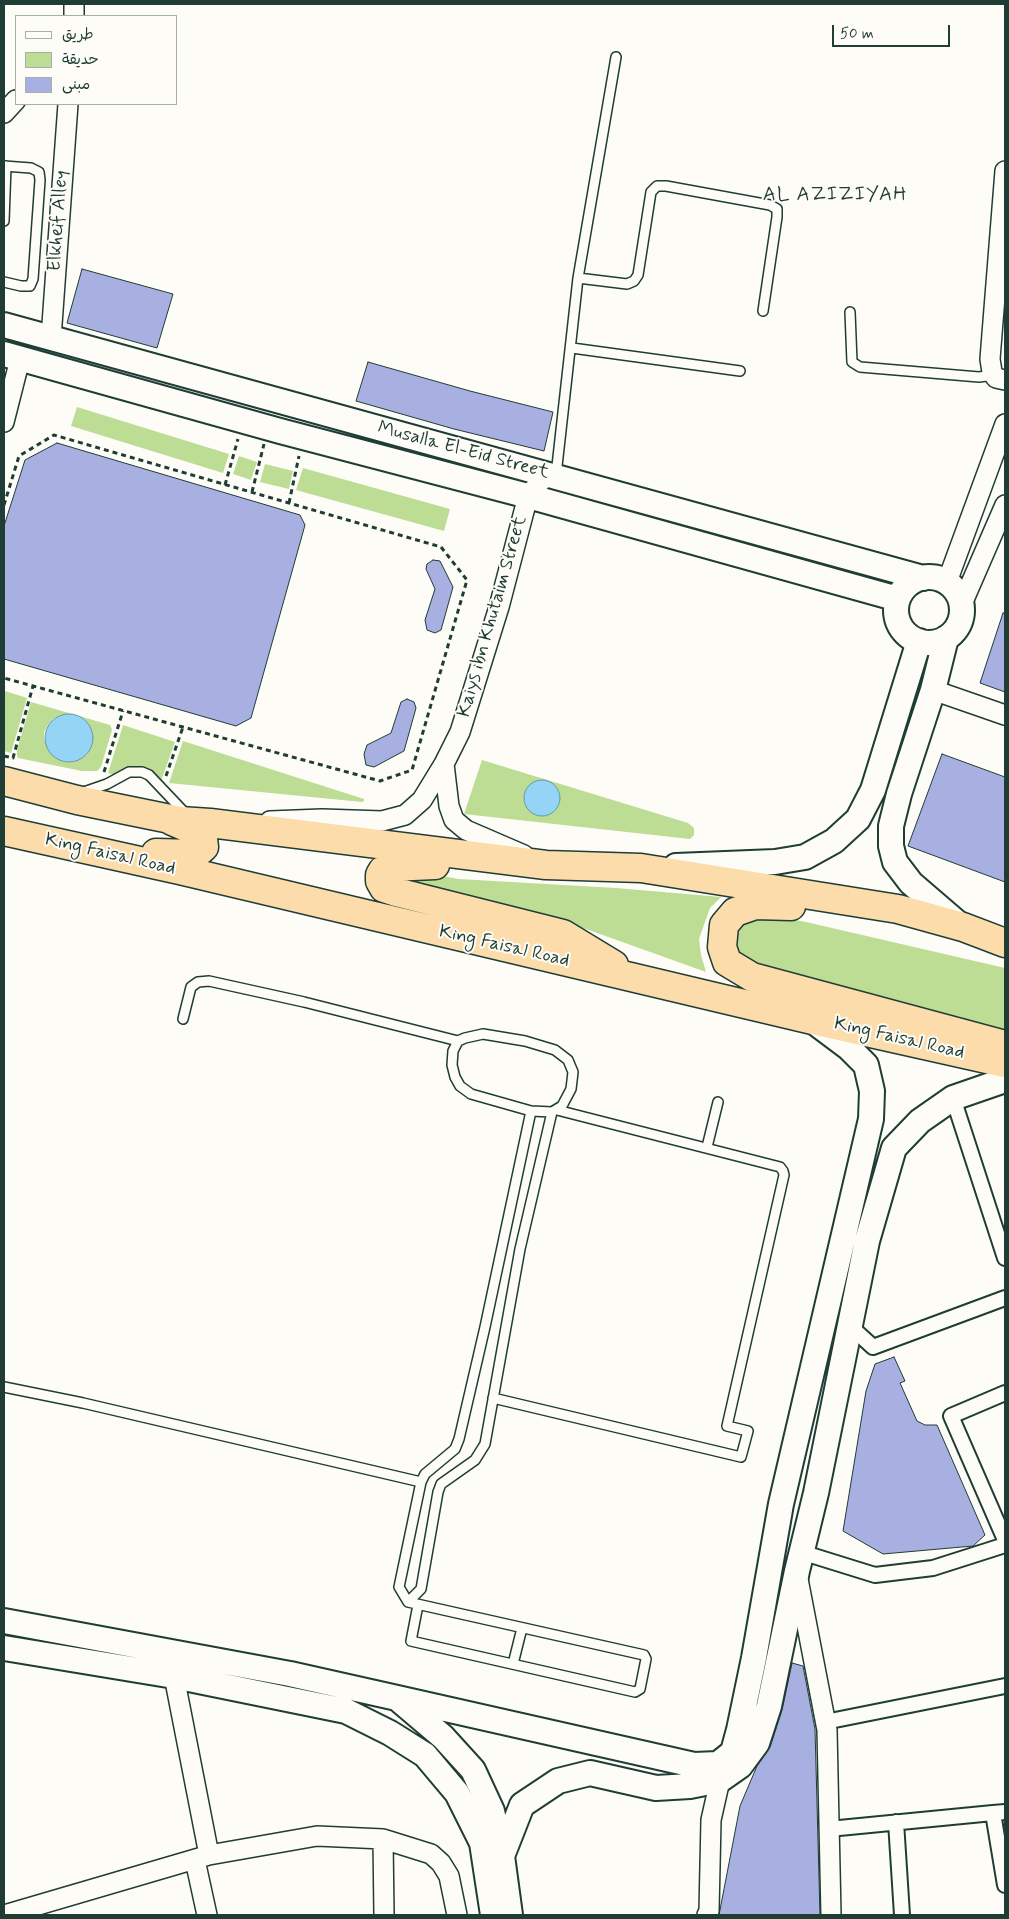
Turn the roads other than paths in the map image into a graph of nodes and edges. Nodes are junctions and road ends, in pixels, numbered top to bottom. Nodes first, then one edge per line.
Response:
1 (616, 57) dead end
2 (15, 101) edge
3 (68, 105) edge
4 (4, 113) edge
5 (5, 166) edge
6 (1005, 171) edge
7 (1004, 204) edge
8 (4, 221) edge
9 (1002, 266) edge
10 (578, 278) junction
11 (4, 282) edge
12 (763, 311) dead end
13 (850, 312) dead end
14 (4, 325) edge
15 (51, 338) junction
16 (572, 348) junction
17 (12, 356) edge
18 (740, 371) dead end
19 (1000, 378) edge
20 (4, 422) edge
21 (1005, 424) edge
22 (551, 475) junction
23 (528, 496) junction
24 (1004, 509) edge
25 (923, 578) junction
26 (947, 582) junction
27 (898, 599) junction
28 (962, 604) junction
29 (946, 638) junction
30 (919, 641) junction
31 (933, 690) junction
32 (1005, 715) edge
33 (444, 764) junction
34 (4, 781) edge
35 (63, 796) junction
36 (164, 818) junction
37 (202, 822) junction
38 (4, 831) edge
39 (72, 846) junction
40 (516, 861) junction
41 (546, 865) junction
42 (642, 868) junction
43 (898, 909) junction
44 (962, 928) junction
45 (1005, 943) edge
46 (637, 978) junction
47 (183, 1019) dead end
48 (812, 1020) junction
49 (458, 1041) junction
50 (1005, 1045) edge
51 (1005, 1063) edge
52 (1005, 1080) edge
53 (953, 1098) junction
54 (718, 1102) dead end
55 (531, 1111) junction
56 (554, 1111) junction
57 (707, 1147) junction
58 (1005, 1258) edge
59 (1005, 1298) edge
60 (850, 1326) junction
61 (4, 1387) edge
62 (1005, 1393) edge
63 (494, 1398) junction
64 (421, 1482) junction
65 (1005, 1540) edge
66 (1005, 1544) edge
67 (799, 1561) junction
68 (408, 1602) junction
69 (418, 1605) junction
70 (4, 1621) edge
71 (522, 1628) junction
72 (4, 1648) edge
73 (513, 1664) junction
74 (174, 1676) junction
75 (1005, 1686) edge
76 (397, 1698) junction
77 (825, 1722) junction
78 (720, 1780) junction
79 (999, 1812) edge
80 (896, 1822) junction
81 (829, 1829) junction
82 (383, 1840) junction
83 (502, 1856) junction
84 (202, 1858) junction
85 (1005, 1886) edge
86 (4, 1915) edge
87 (207, 1915) edge
88 (384, 1915) edge
89 (457, 1915) edge
90 (493, 1915) edge
91 (510, 1915) edge
92 (707, 1915) edge
93 (831, 1915) edge
94 (902, 1915) edge

1 - 10 lane
2 - 4 street
3 - 15 street, Elkheif Alley
5 - 8 lane
5 - 11 lane
6 - 7 street
7 - 9 street
9 - 19 street
10 - 12 lane
10 - 16 lane
13 - 19 lane
14 - 15 street, Musalla El-Eid Street
15 - 22 street, Musalla El-Eid Street
16 - 18 lane
16 - 22 lane
17 - 20 street
17 - 23 street, Musalla El-Eid Street
21 - 26 street
22 - 23 street, Kaiys ibn Khutaim Street
22 - 25 street, Musalla El-Eid Street
23 - 27 street, Musalla El-Eid Street
23 - 33 street, Kaiys ibn Khutaim Street
24 - 28 street
25 - 26 street
25 - 27 street
26 - 28 street
27 - 30 street
28 - 29 street
29 - 30 street
29 - 31 street
30 - 42 street
31 - 32 street
31 - 44 street
33 - 37 street, Kaiys ibn Khutaim Street
33 - 41 street
34 - 35 highway
35 - 36 highway
35 - 37 lane
36 - 37 highway
36 - 39 highway
37 - 40 highway
38 - 39 highway, King Faisal Road
39 - 46 highway, King Faisal Road
40 - 41 highway
40 - 46 highway
41 - 42 highway
42 - 43 highway
43 - 44 highway
43 - 50 highway
44 - 45 highway
46 - 48 highway, King Faisal Road
47 - 49 lane
48 - 51 highway, King Faisal Road
48 - 76 street
49 - 55 lane
49 - 56 lane
52 - 53 street
53 - 58 street
53 - 60 street
54 - 57 lane
55 - 56 lane
55 - 64 lane
56 - 57 lane
56 - 63 lane
57 - 63 lane
59 - 60 street
60 - 67 street
61 - 64 lane
62 - 65 street
63 - 68 lane
64 - 68 lane
66 - 67 street
67 - 77 street
67 - 78 street
68 - 69 lane
69 - 71 lane
69 - 73 lane
70 - 76 street
71 - 73 lane
71 - 73 lane
72 - 74 street
74 - 84 street
74 - 90 street
75 - 77 street
76 - 83 street
77 - 81 street
78 - 83 street
78 - 92 street
79 - 80 street
79 - 85 street
80 - 81 street
80 - 94 street
81 - 93 street
82 - 84 street
82 - 88 street
82 - 89 street
83 - 91 street
84 - 86 street
84 - 87 street

